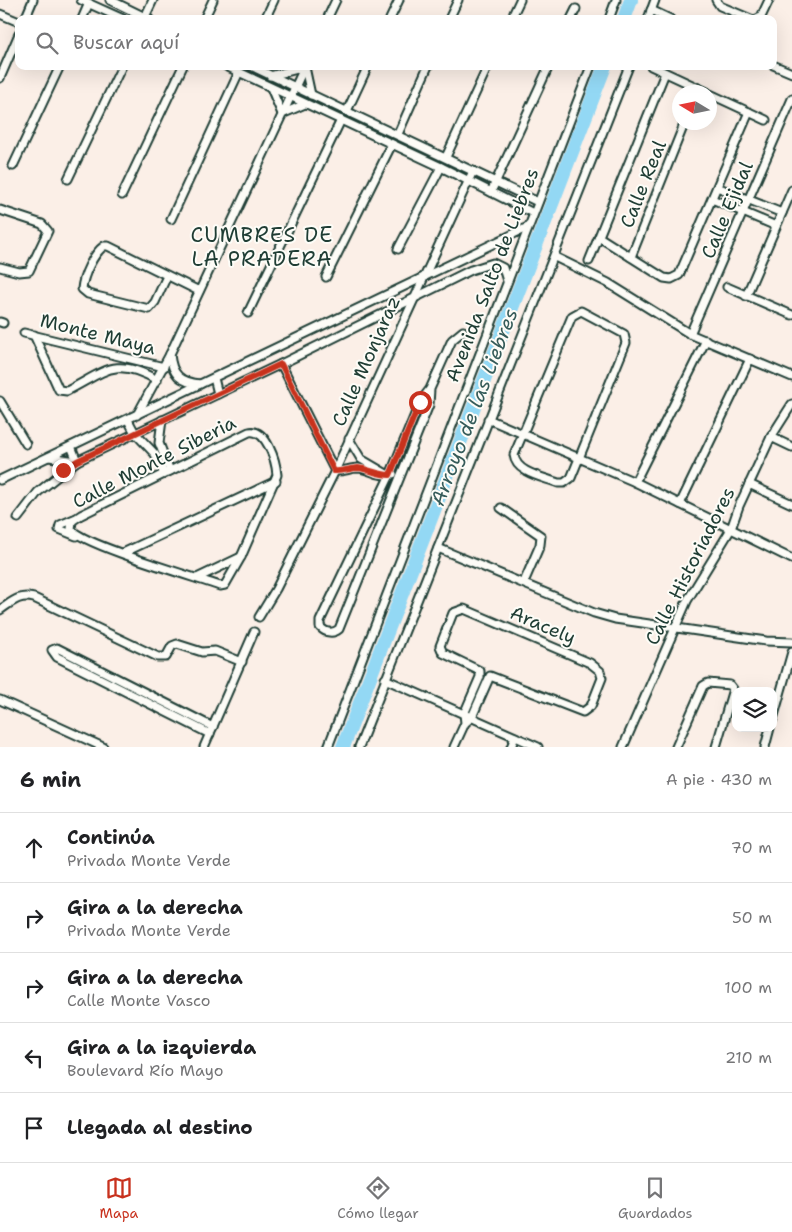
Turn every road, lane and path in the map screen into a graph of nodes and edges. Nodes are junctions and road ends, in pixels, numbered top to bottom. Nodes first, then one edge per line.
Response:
1 (33, 0) edge
2 (81, 0) edge
3 (110, 0) edge
4 (153, 0) edge
5 (213, 0) edge
6 (274, 0) edge
7 (336, 0) edge
8 (398, 0) edge
9 (458, 0) edge
10 (520, 0) edge
11 (616, 0) edge
12 (655, 0) edge
13 (716, 0) edge
14 (769, 0) edge
15 (89, 3) junction
16 (576, 9) dead end
17 (651, 10) junction
18 (0, 14) edge
19 (27, 15) edge
20 (84, 15) edge
21 (114, 15) edge
22 (141, 15) edge
23 (148, 15) edge
24 (206, 15) edge
25 (267, 15) edge
26 (329, 15) edge
27 (392, 15) edge
28 (451, 15) edge
29 (513, 15) edge
30 (573, 15) edge
31 (610, 15) edge
32 (649, 15) edge
33 (662, 15) edge
34 (742, 15) edge
35 (763, 15) edge
36 (15, 20) edge
37 (15, 42) edge
38 (777, 67) edge
39 (2, 69) edge
40 (58, 70) edge
41 (120, 70) edge
42 (180, 70) edge
43 (235, 70) edge
44 (259, 70) edge
45 (293, 70) edge
46 (303, 70) edge
47 (306, 70) edge
48 (366, 70) edge
49 (426, 70) edge
50 (486, 70) edge
51 (547, 70) edge
52 (589, 70) edge
53 (627, 70) edge
54 (659, 70) edge
55 (239, 72) junction
56 (665, 73) junction
57 (792, 73) edge
58 (270, 76) junction
59 (0, 78) edge
60 (687, 85) edge
61 (271, 88) junction
62 (294, 88) junction
63 (311, 95) junction
64 (290, 97) junction
65 (717, 97) edge
66 (792, 99) edge
67 (305, 104) junction
68 (347, 111) junction
69 (749, 112) junction
70 (282, 114) junction
71 (341, 120) junction
72 (766, 120) dead end
73 (682, 130) edge
74 (398, 134) junction
75 (392, 144) junction
76 (446, 157) junction
77 (13, 166) dead end
78 (441, 167) junction
79 (473, 171) junction
80 (68, 179) dead end
81 (468, 180) junction
82 (496, 182) junction
83 (717, 187) junction
84 (792, 190) edge
85 (491, 192) junction
86 (122, 195) dead end
87 (712, 199) junction
88 (749, 200) junction
89 (538, 202) junction
90 (0, 210) edge
91 (744, 212) junction
92 (533, 213) junction
93 (782, 213) junction
94 (171, 219) dead end
95 (776, 226) junction
96 (528, 227) junction
97 (599, 237) junction
98 (398, 249) dead end
99 (555, 257) junction
100 (630, 257) junction
101 (590, 261) dead end
102 (0, 267) edge
103 (167, 276) junction
104 (326, 277) dead end
105 (424, 277) junction
106 (507, 281) junction
107 (727, 287) dead end
108 (199, 291) junction
109 (746, 296) junction
110 (412, 299) junction
111 (248, 313) dead end
112 (792, 316) edge
113 (463, 331) dead end
114 (24, 333) dead end
115 (690, 334) junction
116 (34, 336) junction
117 (706, 340) junction
118 (170, 354) junction
119 (128, 358) junction
120 (750, 359) junction
121 (281, 364) junction
122 (164, 366) junction
123 (127, 367) junction
124 (792, 377) edge
125 (214, 378) junction
126 (157, 380) junction
127 (201, 384) junction
128 (430, 389) junction
129 (218, 394) junction
130 (0, 401) edge
131 (792, 404) edge
132 (137, 415) junction
133 (488, 419) junction
134 (128, 420) junction
135 (162, 420) junction
136 (135, 433) junction
137 (522, 434) junction
138 (771, 437) junction
139 (349, 439) junction
140 (26, 444) dead end
141 (71, 446) junction
142 (792, 447) edge
143 (48, 456) junction
144 (578, 458) junction
145 (362, 459) junction
146 (77, 461) junction
147 (357, 468) junction
148 (402, 470) junction
149 (334, 471) junction
150 (167, 473) junction
151 (390, 475) junction
152 (0, 480) edge
153 (276, 481) junction
154 (635, 482) junction
155 (749, 484) junction
156 (394, 488) junction
157 (680, 504) junction
158 (792, 504) edge
159 (501, 508) dead end
160 (18, 518) dead end
161 (74, 519) junction
162 (731, 529) junction
163 (79, 537) junction
164 (438, 548) junction
165 (123, 554) junction
166 (241, 557) junction
167 (792, 559) edge
168 (197, 578) junction
169 (524, 582) junction
170 (0, 610) edge
171 (259, 616) dead end
172 (675, 627) junction
173 (254, 632) dead end
174 (792, 642) edge
175 (792, 652) edge
176 (85, 662) junction
177 (242, 662) junction
178 (81, 669) junction
179 (385, 678) junction
180 (0, 700) edge
181 (777, 705) edge
182 (464, 714) junction
183 (472, 717) junction
184 (465, 723) junction
185 (213, 727) junction
186 (769, 732) edge
187 (210, 734) junction
188 (515, 737) junction
189 (526, 745) edge
190 (103, 747) edge
191 (204, 747) edge
192 (328, 747) edge
193 (358, 747) edge
194 (454, 747) edge
195 (511, 747) edge
196 (538, 747) edge
197 (623, 747) edge
198 (676, 747) edge
199 (716, 747) edge
200 (764, 747) edge

1 - 19 street
2 - 15 street
3 - 22 street
4 - 23 street
5 - 24 street
6 - 25 street
7 - 26 street
8 - 27 street
9 - 28 street
10 - 29 street
11 - 31 street
12 - 17 street
13 - 34 street
14 - 35 street
15 - 20 street
15 - 21 street
16 - 30 street
17 - 32 street
17 - 33 street
18 - 36 street
37 - 39 street
38 - 57 street
39 - 59 street
40 - 77 street
41 - 80 street
42 - 86 street
43 - 55 street
44 - 58 street
45 - 58 street
46 - 62 street
47 - 63 street
48 - 68 street
49 - 74 street
50 - 76 street
51 - 82 street
52 - 89 street, Avenida Salto de Liebres
53 - 99 street
54 - 56 street
55 - 61 street
55 - 94 street
56 - 60 street
56 - 97 street
58 - 62 street
61 - 64 street
61 - 70 street
62 - 63 street
62 - 64 street
63 - 68 street
64 - 67 street
64 - 70 street
65 - 69 street
66 - 88 street, Calle Ejidal
67 - 70 street
67 - 71 street
68 - 74 street
69 - 72 street
69 - 83 street
70 - 108 street
71 - 75 street
71 - 111 street
73 - 100 street, Calle Real
74 - 76 street
75 - 78 street
75 - 104 street
76 - 79 street
78 - 81 street
78 - 98 street
79 - 81 street, Calle Monjaraz
79 - 82 street
81 - 85 street
81 - 105 street, Calle Monjaraz
82 - 85 street
82 - 89 street
83 - 87 street
83 - 88 street
84 - 93 street
85 - 92 street
87 - 91 street
87 - 100 street
88 - 91 street, Calle Ejidal
88 - 93 street
89 - 92 street, Avenida Salto de Liebres
90 - 102 street
91 - 95 street
91 - 115 street, Calle Ejidal
92 - 96 street, Avenida Salto de Liebres
93 - 95 street
95 - 109 street
96 - 105 street
96 - 106 street, Avenida Salto de Liebres
97 - 100 street
97 - 101 street
99 - 115 street
99 - 133 street
103 - 103 street
103 - 108 street
105 - 110 street, Calle Monjaraz
105 - 125 street
106 - 110 street
106 - 192 street, Avenida Salto de Liebres
107 - 109 street
108 - 118 street
109 - 112 street
110 - 121 street
110 - 139 street, Calle Monjaraz
113 - 128 street
114 - 116 street, Monte Maya
115 - 117 street
116 - 119 street, Monte Maya
116 - 123 street
117 - 120 street
117 - 154 street
118 - 122 street
118 - 127 street
119 - 122 street, Monte Maya
119 - 123 street
120 - 124 street
120 - 157 street
121 - 129 street
121 - 149 street
122 - 126 street
123 - 126 street, Monte Maya
125 - 127 street
125 - 129 street
126 - 132 street
127 - 132 street
128 - 148 street
128 - 151 street
129 - 135 street
130 - 140 street
131 - 138 street, Calle Historiadores
132 - 134 street
133 - 137 street
133 - 164 street
134 - 136 street
134 - 141 street
135 - 136 street
135 - 150 street
136 - 146 street
136 - 150 street
137 - 144 street
137 - 144 street
137 - 144 street
138 - 142 street
138 - 155 street, Calle Historiadores
139 - 145 street
139 - 149 street, Calle Monjaraz
141 - 143 street
141 - 146 street
143 - 146 street
143 - 152 street
144 - 154 street
145 - 147 street
145 - 151 street
146 - 160 street
147 - 149 street
147 - 151 street
148 - 151 street
148 - 156 street
149 - 171 street, Calle Monjaraz
150 - 153 street, Calle Monte Siberia
150 - 161 street, Calle Monte Siberia
151 - 156 street
151 - 156 street
153 - 165 street
153 - 166 street, Calle Monte Siberia
154 - 157 street
155 - 158 street
155 - 162 street, Calle Historiadores
157 - 162 street
159 - 169 street
161 - 163 street, Calle Monte Siberia
161 - 163 street
162 - 167 street
162 - 172 street, Calle Historiadores
163 - 165 street, Calle Monte Siberia
164 - 169 street
164 - 179 street
165 - 168 street, Calle Monte Siberia
166 - 168 street
166 - 168 street, Calle Monte Siberia
169 - 172 street
170 - 177 street
172 - 174 street
172 - 197 street, Calle Historiadores
173 - 177 street
175 - 181 street
176 - 178 street
176 - 178 street
176 - 185 street
177 - 185 street
178 - 187 street
179 - 182 street
179 - 193 street
180 - 190 street
182 - 183 street
182 - 183 street, Aracely
182 - 184 street
183 - 184 street
183 - 188 street
184 - 194 street
185 - 187 street
186 - 200 street
187 - 191 street
188 - 189 street
188 - 195 street
189 - 196 street
198 - 199 street

